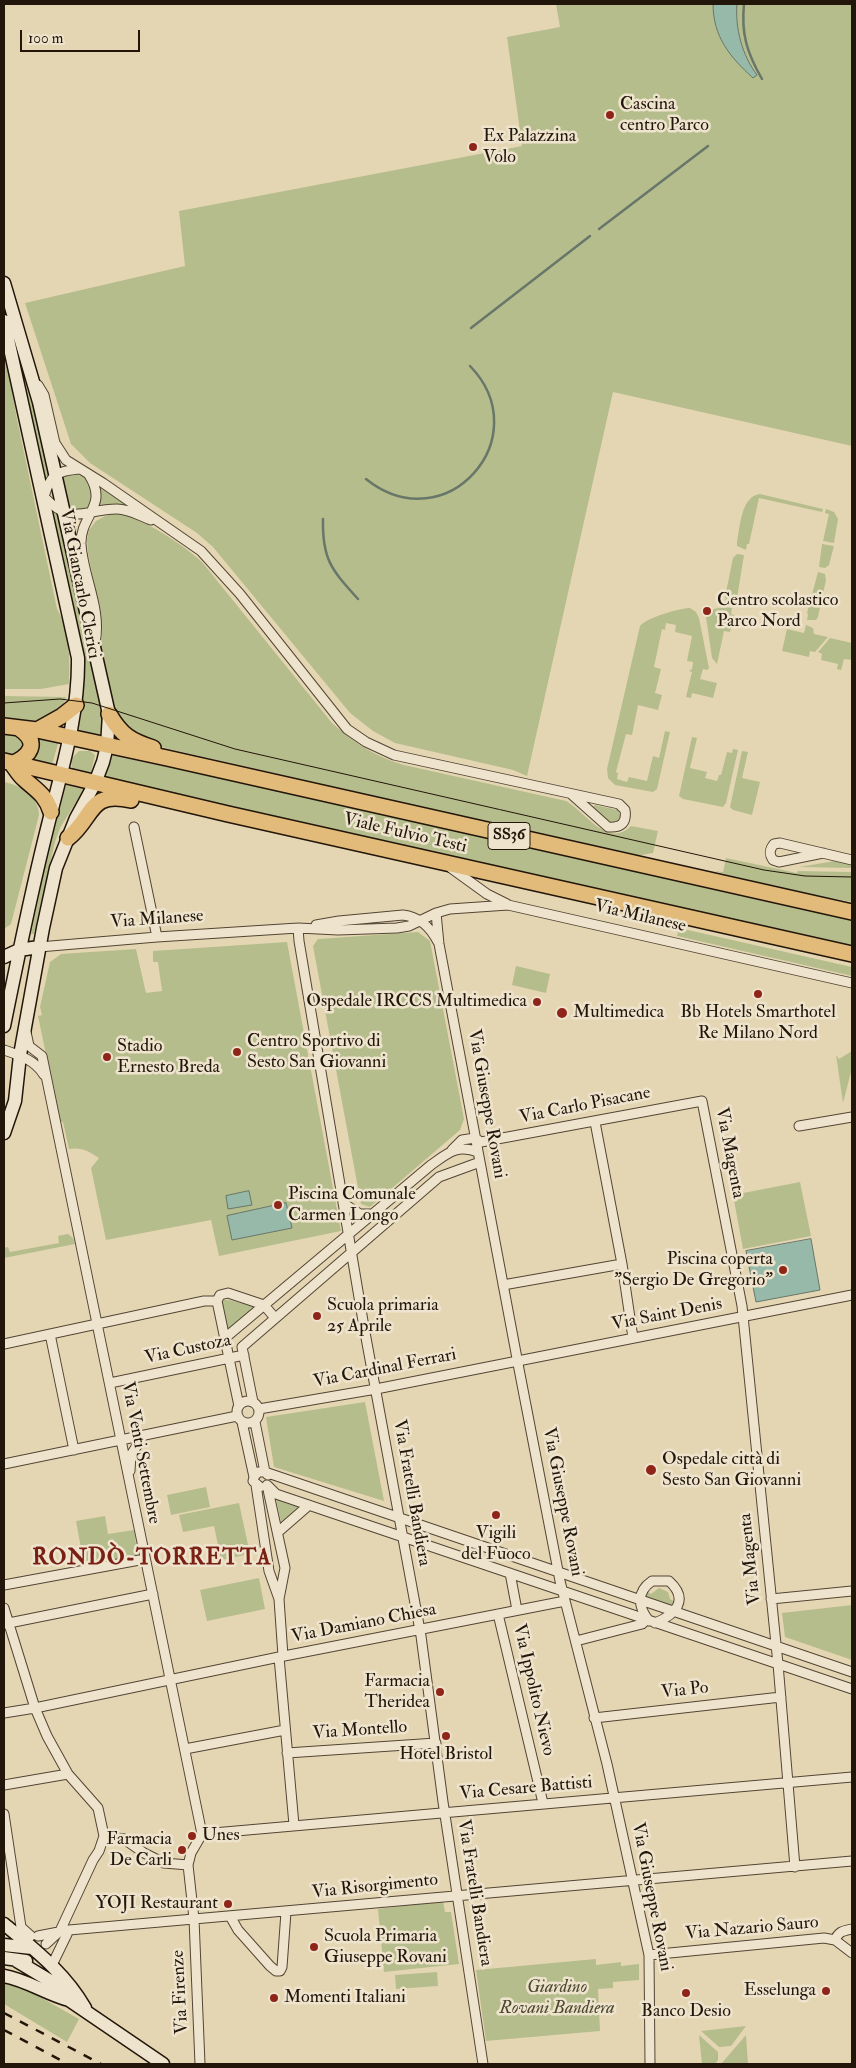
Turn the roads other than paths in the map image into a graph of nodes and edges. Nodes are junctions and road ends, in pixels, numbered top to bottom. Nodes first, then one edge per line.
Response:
1 (4, 283) edge
2 (4, 321) edge
3 (31, 376) junction
4 (78, 469) junction
5 (56, 474) junction
6 (89, 475) junction
7 (44, 497) junction
8 (92, 513) junction
9 (64, 514) junction
10 (165, 527) junction
11 (94, 650) junction
12 (76, 705) junction
13 (109, 714) junction
14 (4, 726) edge
15 (20, 728) junction
16 (37, 730) junction
17 (69, 737) junction
18 (107, 746) junction
19 (167, 758) junction
20 (6, 764) edge
21 (62, 775) junction
22 (95, 783) junction
23 (571, 794) junction
24 (51, 812) junction
25 (228, 814) junction
26 (134, 827) dead end
27 (68, 838) junction
28 (823, 853) junction
29 (852, 860) edge
30 (441, 861) junction
31 (508, 905) junction
32 (821, 905) junction
33 (852, 908) edge
34 (852, 912) edge
35 (436, 913) junction
36 (420, 920) junction
37 (298, 928) junction
38 (157, 937) junction
39 (439, 944) junction
40 (39, 947) junction
41 (4, 948) edge
42 (19, 950) junction
43 (852, 954) edge
44 (4, 957) edge
45 (852, 983) edge
46 (25, 1025) junction
47 (4, 1026) edge
48 (4, 1050) edge
49 (20, 1055) junction
50 (46, 1080) junction
51 (702, 1101) joint
52 (852, 1116) edge
53 (595, 1122) junction
54 (799, 1126) dead end
55 (4, 1132) edge
56 (475, 1138) junction
57 (452, 1150) junction
58 (478, 1152) junction
59 (480, 1162) junction
60 (431, 1164) junction
61 (439, 1176) junction
62 (344, 1203) junction
63 (371, 1214) junction
64 (349, 1233) junction
65 (351, 1251) junction
66 (622, 1264) junction
67 (503, 1285) junction
68 (852, 1295) edge
69 (217, 1301) junction
70 (264, 1305) junction
71 (743, 1317) junction
72 (275, 1318) junction
73 (98, 1324) junction
74 (50, 1334) junction
75 (225, 1338) junction
76 (633, 1338) junction
77 (4, 1344) edge
78 (243, 1351) junction
79 (229, 1358) junction
80 (517, 1360) junction
81 (110, 1383) junction
82 (376, 1389) junction
83 (256, 1405) junction
84 (239, 1406) junction
85 (240, 1419) junction
86 (255, 1422) junction
87 (143, 1436) junction
88 (120, 1440) junction
89 (74, 1450) junction
90 (4, 1464) edge
91 (265, 1472) junction
92 (129, 1479) junction
93 (255, 1481) junction
94 (267, 1485) junction
95 (397, 1497) junction
96 (309, 1505) junction
97 (383, 1513) junction
98 (401, 1519) junction
99 (278, 1532) junction
100 (404, 1537) junction
101 (145, 1559) junction
102 (559, 1572) junction
103 (510, 1573) junction
104 (4, 1585) edge
105 (563, 1591) junction
106 (852, 1592) edge
107 (153, 1594) junction
108 (279, 1599) junction
109 (771, 1599) junction
110 (565, 1600) junction
111 (639, 1600) junction
112 (4, 1608) edge
113 (517, 1610) junction
114 (676, 1611) junction
115 (498, 1614) junction
116 (650, 1621) junction
117 (6, 1624) edge
118 (420, 1630) junction
119 (576, 1641) junction
120 (776, 1646) junction
121 (281, 1657) junction
122 (778, 1664) junction
123 (852, 1672) edge
124 (170, 1680) junction
125 (852, 1689) edge
126 (781, 1697) junction
127 (35, 1708) junction
128 (4, 1713) edge
129 (594, 1718) junction
130 (285, 1730) junction
131 (436, 1743) junction
132 (185, 1749) junction
133 (287, 1753) junction
134 (68, 1774) junction
135 (852, 1777) edge
136 (788, 1783) junction
137 (4, 1785) edge
138 (614, 1797) junction
139 (544, 1803) junction
140 (445, 1813) junction
141 (4, 1814) edge
142 (294, 1825) junction
143 (202, 1834) junction
144 (104, 1836) junction
145 (852, 1862) edge
146 (188, 1865) junction
147 (795, 1867) junction
148 (633, 1880) junction
149 (457, 1895) junction
150 (286, 1912) junction
151 (230, 1916) junction
152 (194, 1919) junction
153 (4, 1924) edge
154 (852, 1929) edge
155 (65, 1931) junction
156 (836, 1940) junction
157 (24, 1942) edge
158 (46, 1944) junction
159 (852, 1953) edge
160 (649, 1955) junction
161 (4, 1958) edge
162 (17, 1961) junction
163 (48, 1962) junction
164 (4, 1976) edge
165 (69, 2000) junction
166 (86, 2010) junction
167 (163, 2064) edge
168 (200, 2064) edge
169 (483, 2064) edge
170 (650, 2064) edge

1 - 3 main road, Via Giancarlo Clerici
2 - 7 main road, Via Giancarlo Clerici
3 - 4 street, Via Giancarlo Clerici
3 - 5 main road, Via Giancarlo Clerici
4 - 5 street
4 - 6 street, Via Giancarlo Clerici
5 - 7 street, Via Giancarlo Clerici
5 - 9 main road, Via Giancarlo Clerici
6 - 8 street, Via Giancarlo Clerici
6 - 10 street
7 - 9 street, Via Giancarlo Clerici
7 - 12 main road, Via Giancarlo Clerici
8 - 9 street, Via Giancarlo Clerici
8 - 10 street
8 - 11 street, Via Giancarlo Clerici
9 - 11 main road, Via Giancarlo Clerici
10 - 23 street
11 - 13 main road, Via Giancarlo Clerici
12 - 16 main road
12 - 17 main road, Via Giancarlo Clerici
13 - 18 main road, Via Giancarlo Clerici
13 - 19 main road
14 - 15 main road, Viale Fulvio Testi
15 - 16 main road, Viale Fulvio Testi
15 - 20 main road
16 - 17 main road, Viale Fulvio Testi
17 - 18 main road, Viale Fulvio Testi
17 - 21 main road
18 - 19 main road, Viale Fulvio Testi / SS36
18 - 22 main road
19 - 32 main road, Viale Fulvio Testi / SS36
20 - 21 main road, Viale Fulvio Testi
20 - 24 main road
21 - 22 main road, Viale Fulvio Testi
21 - 24 main road
22 - 25 main road, Viale Fulvio Testi / SS36
22 - 27 main road
23 - 23 street
24 - 42 main road
25 - 27 main road
25 - 30 main road, Viale Fulvio Testi / SS36
26 - 38 street
27 - 40 main road
28 - 28 street
28 - 29 street
30 - 31 street
30 - 43 main road, Viale Fulvio Testi / SS36
31 - 35 street, Via Milanese
31 - 45 street, Via Milanese
32 - 33 main road
32 - 34 main road, Viale Fulvio Testi / SS36
35 - 36 street, Via Milanese
35 - 39 street, Via Giuseppe Rovani
36 - 37 street, Via Milanese
36 - 39 street, Via Giuseppe Rovani
37 - 38 street, Via Milanese
37 - 62 street, Via Fratelli Bandiera
38 - 40 street, Via Milanese
39 - 56 street, Via Giuseppe Rovani
40 - 42 main road, Via Milanese
40 - 46 main road
41 - 42 main road, Via Milanese
42 - 44 main road, Via Milanese
42 - 47 main road
46 - 49 main road
46 - 50 street, Via Venti Settembre
48 - 49 street
49 - 50 street, Via Venti Settembre
49 - 55 main road
50 - 73 street, Via Venti Settembre
51 - 53 street, Via Carlo Pisacane
51 - 71 street, Via Magenta
52 - 54 street
53 - 56 street, Via Carlo Pisacane
53 - 66 street
56 - 57 street
56 - 58 street, Via Giuseppe Rovani
57 - 58 street
57 - 60 street
58 - 59 street, Via Giuseppe Rovani
59 - 61 street
59 - 67 street, Via Giuseppe Rovani
60 - 61 street
60 - 63 street
61 - 65 street
62 - 63 street
62 - 64 street, Via Fratelli Bandiera
63 - 64 street
64 - 65 street, Via Fratelli Bandiera
64 - 70 street
65 - 72 street
65 - 82 street, Via Fratelli Bandiera
66 - 67 street
66 - 76 street
67 - 80 street, Via Giuseppe Rovani
68 - 71 street, Via Saint Denis
69 - 70 street
69 - 73 street
69 - 75 street
70 - 72 street
70 - 75 street
71 - 76 street, Via Saint Denis
71 - 109 street, Via Magenta
72 - 78 street
73 - 74 street
73 - 81 street, Via Venti Settembre
74 - 77 street
74 - 89 street
75 - 79 street
76 - 80 street, Via Saint Denis
78 - 79 street, Via Custoza
78 - 83 street
79 - 81 street, Via Custoza
79 - 84 street
80 - 82 street, Via Cardinal Ferrari
80 - 102 street, Via Giuseppe Rovani
81 - 88 street, Via Venti Settembre
82 - 83 street, Via Cardinal Ferrari
82 - 95 street, Via Fratelli Bandiera
83 - 84 street
83 - 86 street
84 - 85 street
85 - 86 street
85 - 87 street
85 - 93 street
86 - 91 street
87 - 88 street
87 - 92 street
88 - 89 street
88 - 92 street, Via Venti Settembre
89 - 90 street
91 - 93 street
91 - 94 street
91 - 97 street
92 - 101 street, Via Venti Settembre
93 - 94 street
93 - 108 street
94 - 96 street
94 - 99 street
95 - 97 street
95 - 98 street, Via Fratelli Bandiera
96 - 99 street
96 - 100 street
97 - 98 street
98 - 100 street, Via Fratelli Bandiera
98 - 102 street
99 - 108 street
100 - 103 street
100 - 118 street, Via Fratelli Bandiera
101 - 104 street
101 - 107 street, Via Venti Settembre
102 - 105 street, Via Giuseppe Rovani
102 - 111 street
103 - 105 street
103 - 113 street
105 - 110 street, Via Giuseppe Rovani
105 - 116 street
106 - 109 street
107 - 117 street
107 - 124 street, Via Venti Settembre
108 - 121 street
109 - 120 street, Via Magenta
110 - 113 street, Via Damiano Chiesa
110 - 119 street, Via Giuseppe Rovani
111 - 114 street
111 - 114 street
111 - 116 street
112 - 117 street
113 - 115 street, Via Damiano Chiesa
114 - 116 street
114 - 120 street
115 - 118 street, Via Damiano Chiesa
115 - 139 street, Via Ippolito Nievo
116 - 119 street
116 - 122 street
117 - 127 street
118 - 121 street, Via Damiano Chiesa
118 - 131 street, Via Fratelli Bandiera
119 - 129 street, Via Giuseppe Rovani
120 - 122 street, Via Magenta
120 - 123 street
121 - 124 street, Via Damiano Chiesa
121 - 130 street
122 - 125 street
122 - 126 street, Via Magenta
124 - 127 street, Via Damiano Chiesa
124 - 132 street, Via Venti Settembre
126 - 129 street, Via Po
126 - 136 street, Via Magenta
127 - 128 street, Via Damiano Chiesa
127 - 134 street
129 - 138 street, Via Giuseppe Rovani
130 - 132 street
130 - 133 street
131 - 133 street, Via Montello
131 - 140 street, Via Fratelli Bandiera
132 - 143 street, Via Venti Settembre
133 - 142 street
134 - 137 street
134 - 144 street
135 - 136 street, Via Cesare Battisti
136 - 138 street, Via Cesare Battisti
136 - 147 street, Via Magenta
138 - 139 street, Via Cesare Battisti
138 - 148 street, Via Giuseppe Rovani
139 - 140 street, Via Cesare Battisti
140 - 142 street, Via Cesare Battisti
140 - 149 street, Via Fratelli Bandiera
141 - 157 street
142 - 143 street, Via Cesare Battisti
143 - 146 street
144 - 146 street
144 - 155 street
145 - 147 street, Via Risorgimento
146 - 152 street, Via Firenze
147 - 148 street, Via Risorgimento
148 - 149 street, Via Risorgimento
148 - 160 street, Via Giuseppe Rovani
149 - 150 street, Via Risorgimento
149 - 169 street, Via Fratelli Bandiera
150 - 151 street, Via Risorgimento
150 - 151 street
151 - 152 street, Via Risorgimento
152 - 155 street
152 - 168 street, Via Firenze
153 - 157 main road
154 - 156 street, Via Nazario Sauro
155 - 157 street
155 - 158 street
155 - 163 street
156 - 159 street
156 - 160 street, Via Nazario Sauro
157 - 158 street
157 - 163 main road
158 - 163 street
160 - 170 street, Via Giuseppe Rovani
161 - 162 main road
162 - 163 main road
162 - 165 main road
163 - 166 main road
164 - 165 main road
165 - 166 main road
166 - 167 main road

